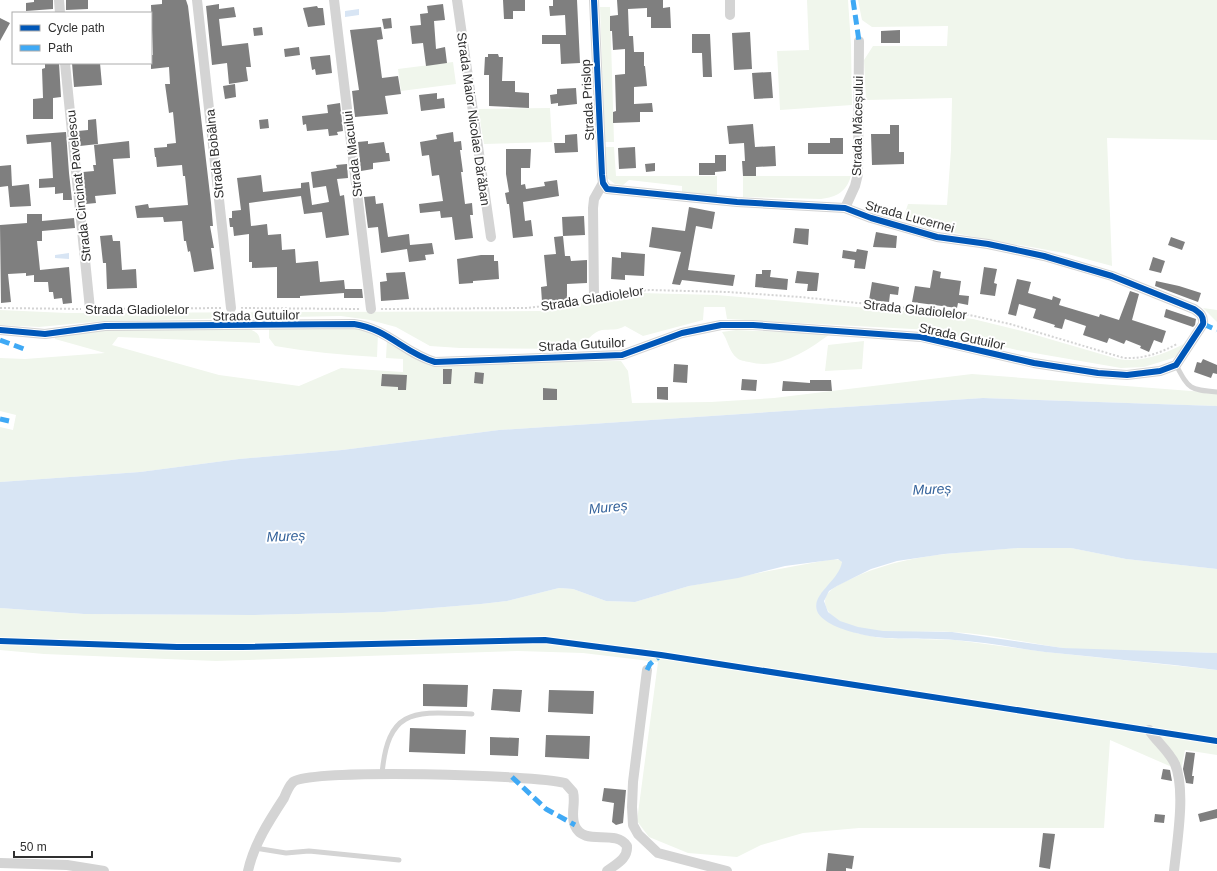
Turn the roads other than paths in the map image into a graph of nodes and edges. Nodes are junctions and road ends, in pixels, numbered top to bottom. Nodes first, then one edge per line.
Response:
1 (59, 0) edge
2 (197, 0) edge
3 (334, 0) edge
4 (457, 0) edge
5 (594, 0) edge
6 (730, 0) edge
7 (60, 12) edge
8 (730, 15) dead end
9 (859, 41) dead end
10 (65, 64) edge
11 (603, 184) junction
12 (845, 208) junction
13 (491, 237) dead end
14 (594, 296) road end
15 (231, 308) road end
16 (90, 309) road end
17 (371, 309) road end
18 (0, 330) edge
19 (1176, 365) junction
20 (1217, 392) edge
21 (647, 670) dead end
22 (472, 714) dead end
23 (1149, 730) dead end
24 (382, 774) junction
25 (255, 848) junction
26 (399, 860) dead end
27 (0, 863) edge
28 (104, 871) edge
29 (248, 871) edge
30 (607, 871) edge
31 (726, 871) edge
32 (1174, 871) edge

1 - 7 street
2 - 15 street, Strada Bobâlna
3 - 17 street, Strada Macului
4 - 13 street, Strada Maior Nicolae Dărăban
5 - 11 street, Strada Prislop
6 - 8 street
9 - 12 street, Strada Măceșului
10 - 16 street, Strada Cincinat Pavelescu
11 - 12 street, Strada Lucernei
11 - 14 street
12 - 19 street, Strada Lucernei
18 - 19 street, Strada Gutuilor
19 - 20 lane
21 - 31 street
22 - 24 lane
23 - 32 street
24 - 25 street
24 - 30 street
25 - 26 lane
25 - 29 street
27 - 28 street

